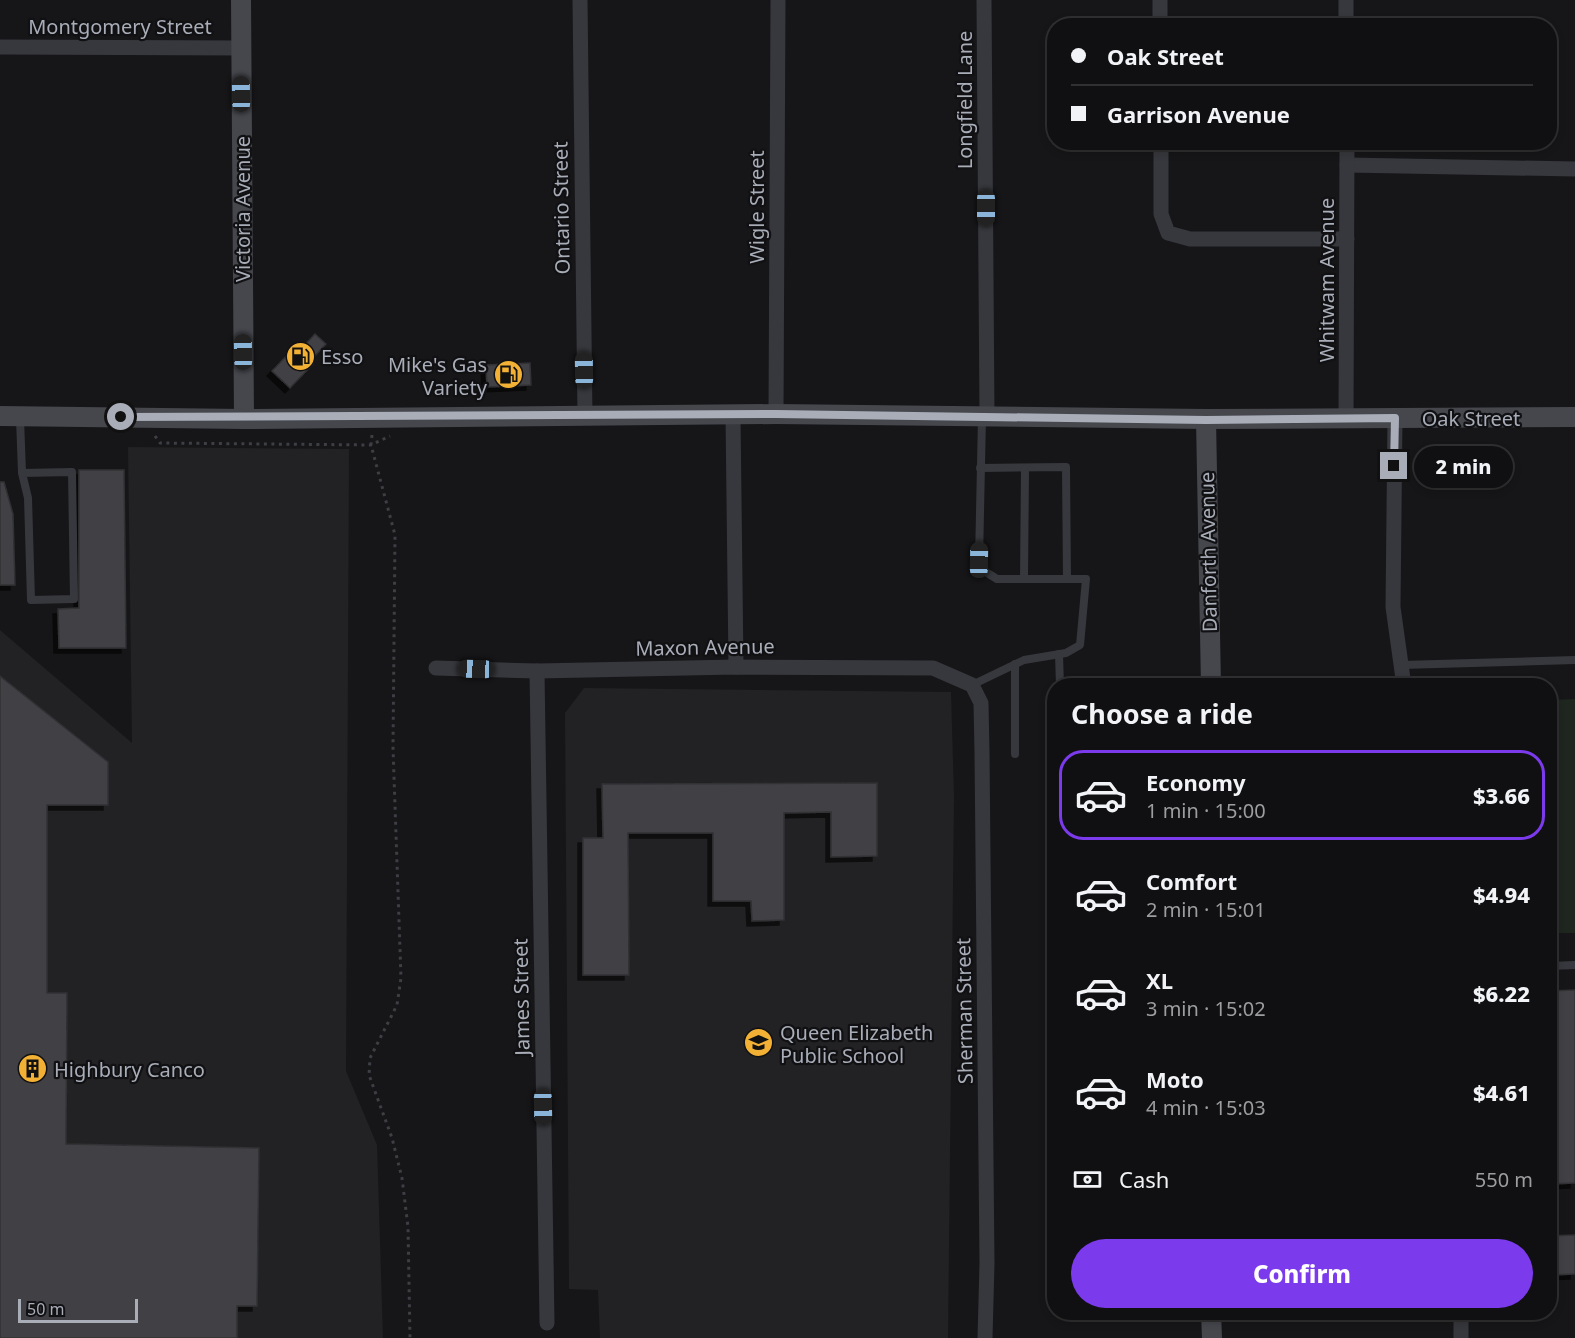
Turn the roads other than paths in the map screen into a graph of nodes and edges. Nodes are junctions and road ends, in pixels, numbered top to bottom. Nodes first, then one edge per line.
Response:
1 (241, 0) edge
2 (580, 0) edge
3 (778, 0) edge
4 (984, 0) edge
5 (1160, 0) edge
6 (1346, 0) edge
7 (1160, 18) edge
8 (1346, 18) edge
9 (0, 47) edge
10 (241, 48) junction
11 (1161, 150) edge
12 (1347, 150) edge
13 (1347, 165) junction
14 (1575, 169) edge
15 (1347, 239) junction
16 (776, 414) junction
17 (733, 415) junction
18 (0, 416) edge
19 (20, 416) junction
20 (585, 416) junction
21 (984, 416) junction
22 (1575, 417) edge
23 (1346, 418) junction
24 (1395, 418) junction
25 (244, 419) junction
26 (1206, 420) junction
27 (980, 468) junction
28 (1025, 469) junction
29 (22, 473) junction
30 (1024, 579) junction
31 (1067, 579) junction
32 (1059, 654) junction
33 (1575, 660) edge
34 (1016, 664) junction
35 (1401, 665) junction
36 (736, 667) junction
37 (436, 668) dead end
38 (537, 671) junction
39 (1060, 678) edge
40 (1211, 678) edge
41 (1403, 678) edge
42 (972, 685) junction
43 (1015, 754) dead end
44 (1575, 965) edge
45 (1557, 966) edge
46 (1212, 1320) edge
47 (1461, 1320) edge
48 (547, 1323) dead end
49 (985, 1338) edge
50 (1212, 1338) edge
51 (1461, 1338) edge

1 - 10 street, Victoria Avenue
2 - 20 street, Ontario Street
3 - 16 street, Wigle Street
4 - 21 street, Longfield Lane
5 - 7 street
6 - 8 street
9 - 10 street, Montgomery Street
10 - 25 street, Victoria Avenue
11 - 15 street
12 - 13 street, Whitwam Avenue
13 - 14 street
13 - 15 street, Whitwam Avenue
15 - 23 street, Whitwam Avenue
16 - 17 street, Oak Street
16 - 21 street, Oak Street
17 - 20 street, Oak Street
17 - 36 street
18 - 19 street, Oak Street
19 - 25 street, Oak Street
19 - 29 lane
20 - 25 street, Oak Street
21 - 26 street, Oak Street
21 - 27 lane
22 - 24 street, Oak Street
23 - 24 street, Oak Street
23 - 26 street, Oak Street
24 - 35 street
26 - 40 street, Danforth Avenue
27 - 28 lane
27 - 30 lane
28 - 30 lane
28 - 31 lane
29 - 29 lane
30 - 31 lane
31 - 32 lane
32 - 34 lane
32 - 39 lane
33 - 35 lane
34 - 42 lane
34 - 43 lane
35 - 41 street
36 - 38 street, Maxon Avenue
36 - 42 street, Maxon Avenue
37 - 38 street, Maxon Avenue
38 - 48 street, James Street
42 - 49 street, Sherman Street
44 - 45 lane
46 - 50 street
47 - 51 street

